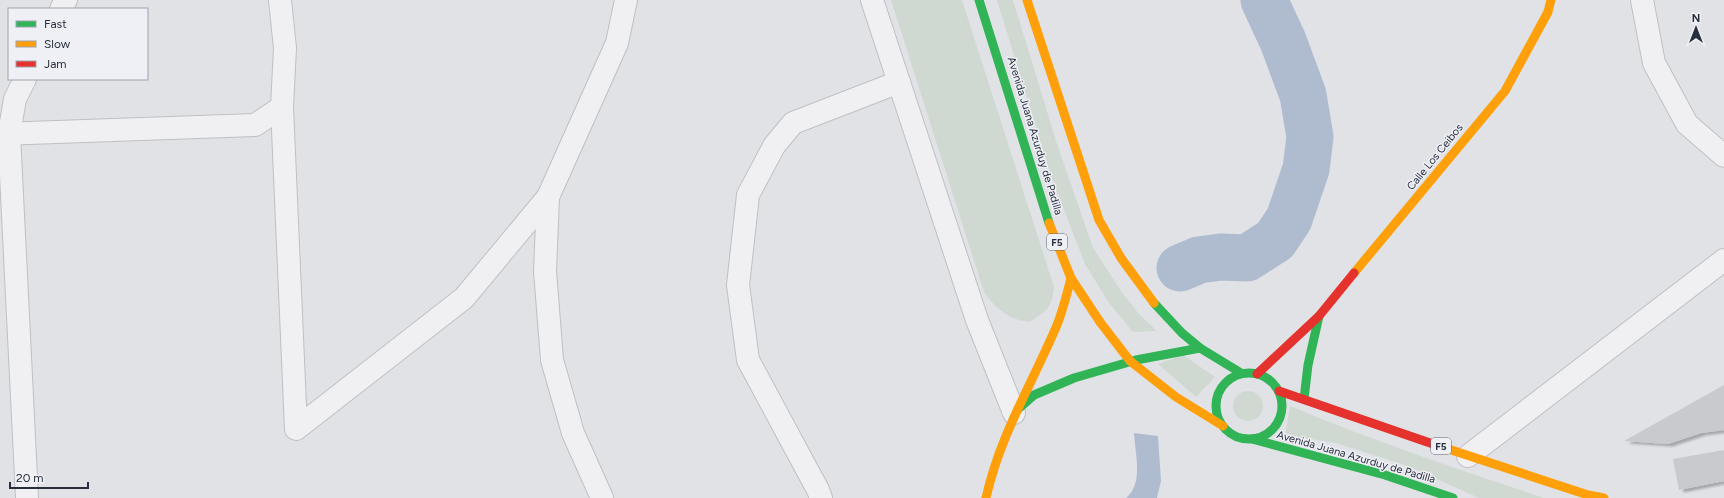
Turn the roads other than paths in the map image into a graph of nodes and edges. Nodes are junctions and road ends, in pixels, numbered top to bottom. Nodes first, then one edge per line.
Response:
1 (280, 0) edge
2 (626, 0) edge
3 (872, 0) edge
4 (979, 0) edge
5 (1026, 0) edge
6 (1551, 0) edge
7 (1642, 0) edge
8 (24, 80) edge
9 (899, 82) junction
10 (282, 107) junction
11 (4, 134) edge
12 (1724, 156) edge
13 (548, 197) junction
14 (1724, 260) edge
15 (1071, 278) junction
16 (1319, 316) junction
17 (1200, 348) junction
18 (1130, 361) junction
19 (1241, 373) junction
20 (1257, 374) junction
21 (1279, 390) junction
22 (1304, 399) junction
23 (1014, 414) junction
24 (1223, 426) junction
25 (1252, 439) junction
26 (1468, 456) junction
27 (27, 498) edge
28 (602, 498) edge
29 (821, 498) edge
30 (986, 498) edge
31 (1453, 498) edge
32 (1604, 498) edge

1 - 10 street
2 - 13 street
3 - 9 street
4 - 15 main road, Avenida Juana Azurduy de Padilla / F5
5 - 17 main road, F5
6 - 16 main road, Calle Los Ceibos
7 - 12 street
8 - 11 street
9 - 23 street
9 - 29 street
10 - 11 street
10 - 13 street
11 - 27 street
13 - 28 street
14 - 26 street
15 - 18 main road, Avenida Juana Azurduy de Padilla / F5
15 - 23 main road
16 - 20 main road, Calle Los Ceibos
16 - 22 main road, Calle Los Ceibos
17 - 18 main road
17 - 19 main road, F5
18 - 23 main road
18 - 24 main road, Avenida Juana Azurduy de Padilla / F5
19 - 20 main road, F5
19 - 24 main road
20 - 21 main road, F5
21 - 22 main road, F5
21 - 25 main road
22 - 26 main road, F5
23 - 30 main road
24 - 25 main road, F5
25 - 31 main road, Avenida Juana Azurduy de Padilla / F5
26 - 32 main road, F5

